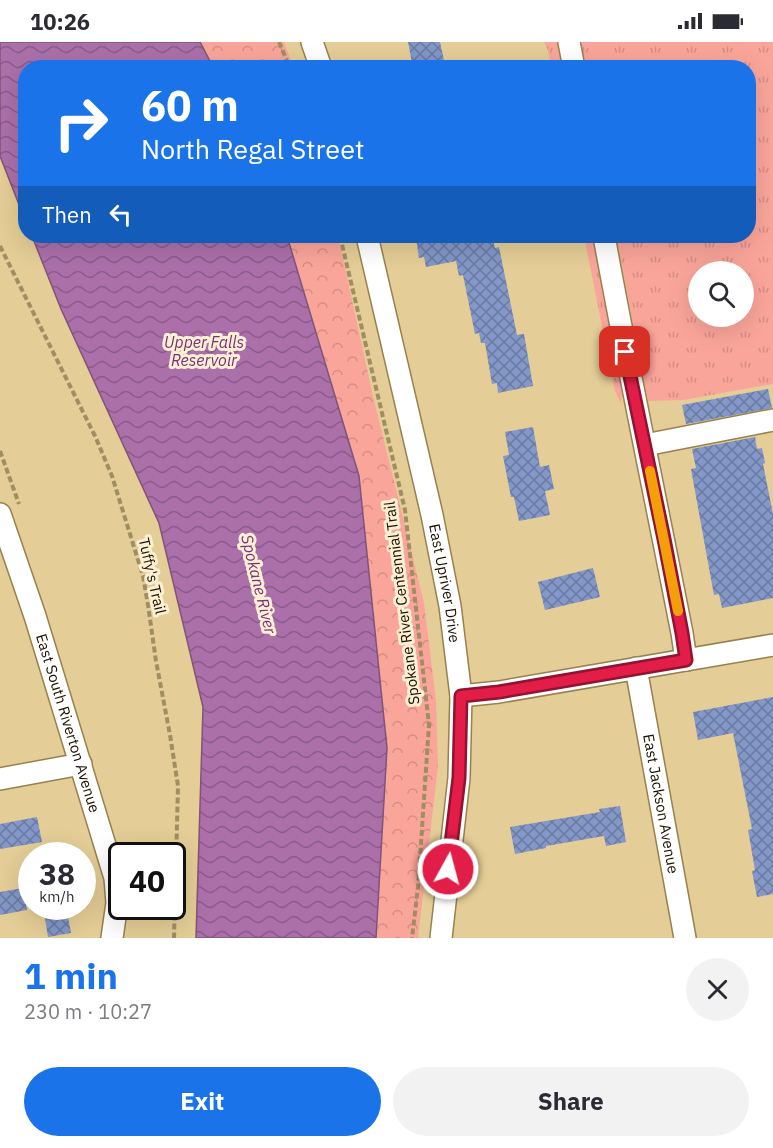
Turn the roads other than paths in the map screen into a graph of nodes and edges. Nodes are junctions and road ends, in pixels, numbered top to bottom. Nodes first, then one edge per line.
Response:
1 (312, 42) edge
2 (569, 42) edge
3 (318, 60) edge
4 (572, 60) edge
5 (369, 243) edge
6 (605, 243) edge
7 (773, 420) edge
8 (645, 445) junction
9 (0, 514) edge
10 (773, 645) edge
11 (686, 660) junction
12 (636, 668) junction
13 (461, 696) junction
14 (81, 764) junction
15 (0, 779) edge
16 (112, 938) edge
17 (441, 938) edge
18 (685, 938) edge

1 - 3 street
2 - 4 street
5 - 13 street, East Upriver Drive
6 - 8 street
7 - 8 street
8 - 11 street
9 - 14 street, East South Riverton Avenue
10 - 11 street
11 - 12 street
12 - 13 street
12 - 18 street, East Jackson Avenue
13 - 17 street, East Upriver Drive
14 - 15 street
14 - 16 street, East South Riverton Avenue

